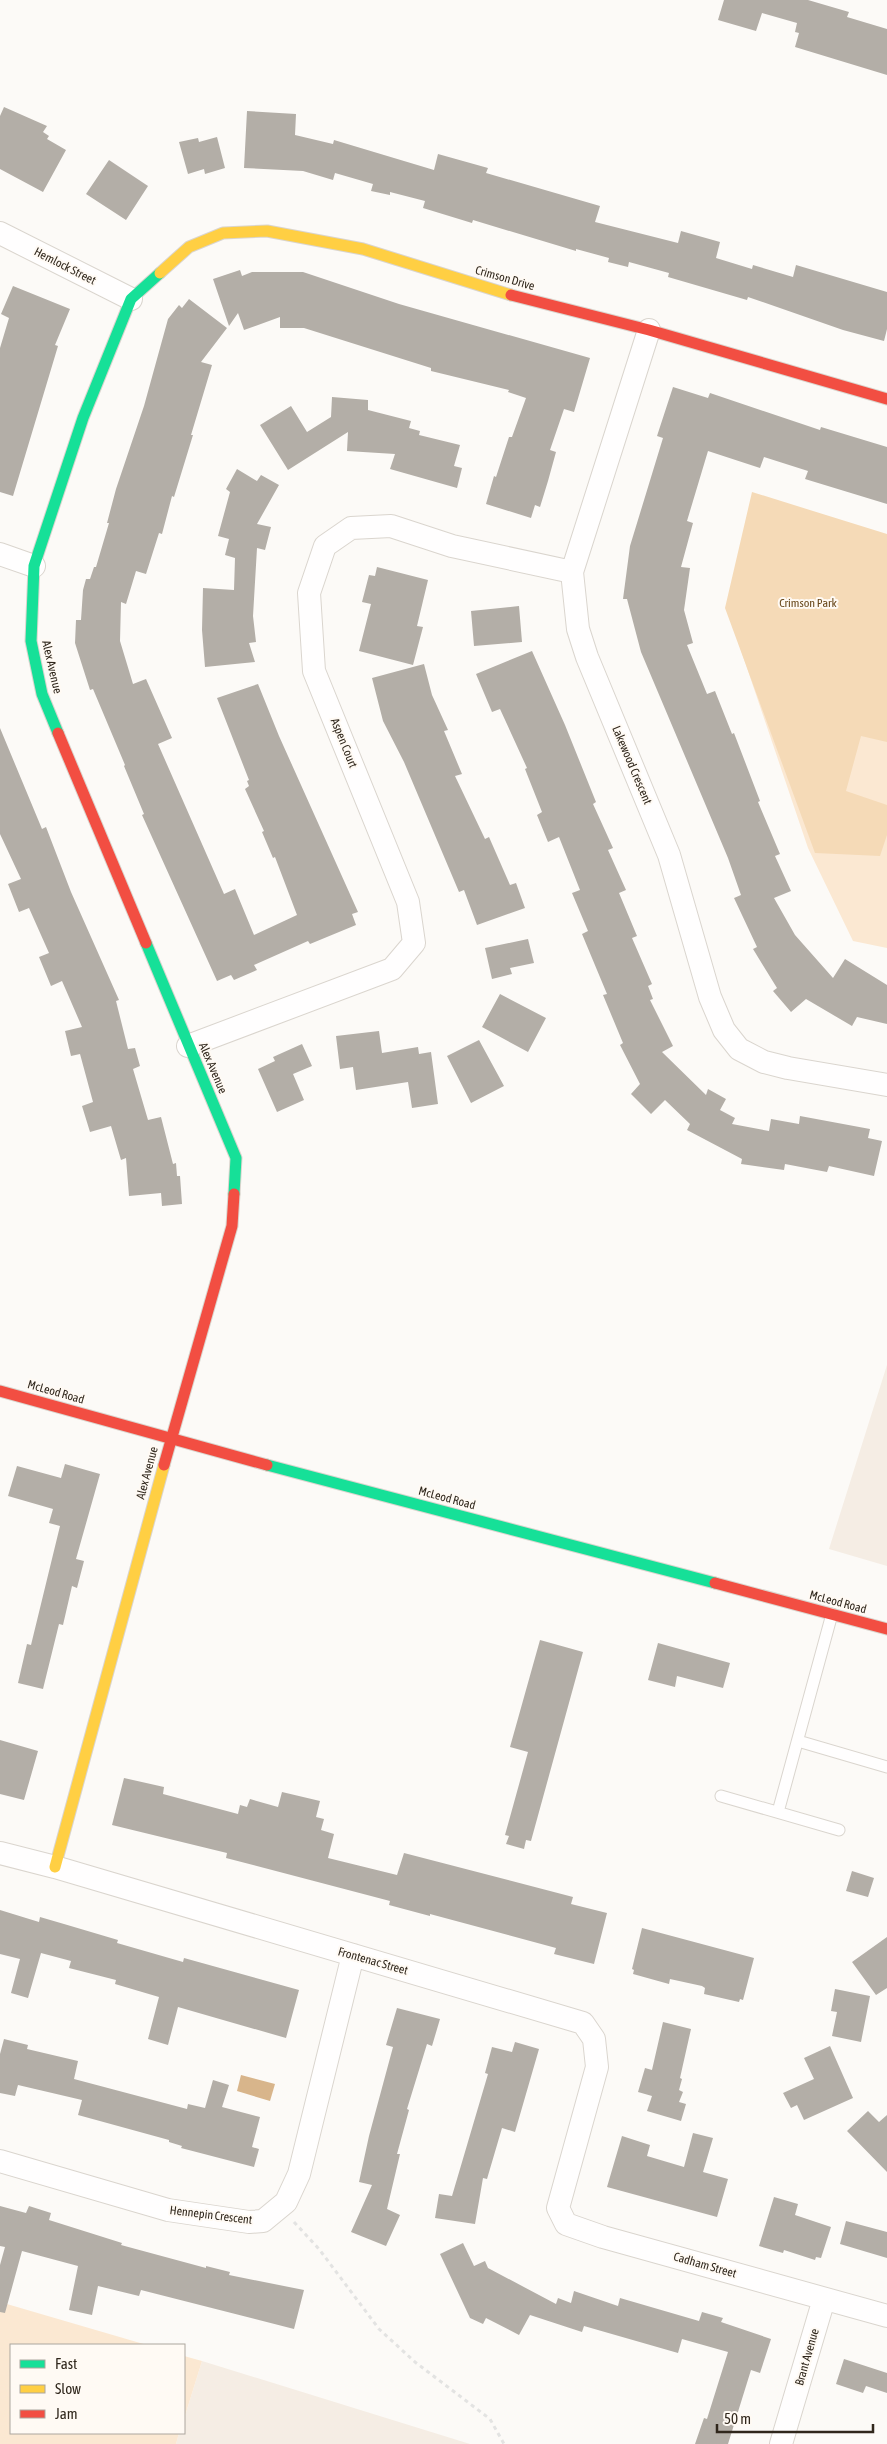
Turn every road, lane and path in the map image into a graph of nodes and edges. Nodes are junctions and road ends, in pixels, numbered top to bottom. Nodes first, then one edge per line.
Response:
1 (0, 233) edge
2 (131, 299) junction
3 (649, 330) junction
4 (887, 399) edge
5 (0, 554) edge
6 (34, 566) junction
7 (572, 572) junction
8 (188, 1046) junction
9 (887, 1085) edge
10 (0, 1391) edge
11 (171, 1439) junction
12 (832, 1614) junction
13 (887, 1629) edge
14 (798, 1741) junction
15 (887, 1767) edge
16 (721, 1796) dead end
17 (778, 1812) junction
18 (839, 1830) dead end
19 (0, 1853) edge
20 (55, 1867) junction
21 (353, 1955) junction
22 (0, 2161) edge
23 (565, 2183) joint
24 (280, 2207) junction
25 (824, 2299) junction
26 (887, 2316) edge
27 (504, 2444) edge
28 (781, 2444) edge

1 - 2 street, Hemlock Street
2 - 3 street, Crimson Drive
2 - 6 street, Alex Avenue
3 - 4 street, Crimson Drive
3 - 7 street, Lakewood Crescent
5 - 6 street
6 - 8 street, Alex Avenue
7 - 8 street, Aspen Court
7 - 9 street, Lakewood Crescent
8 - 11 street, Alex Avenue
10 - 11 street, McLeod Road
11 - 12 street, McLeod Road
11 - 20 street, Alex Avenue
12 - 13 street, McLeod Road
12 - 14 lane
14 - 15 lane
14 - 17 lane
16 - 17 lane
17 - 18 lane
19 - 20 street, Frontenac Street
20 - 21 street, Frontenac Street
21 - 23 street, Frontenac Street
21 - 24 street, Hennepin Crescent
22 - 24 street, Hennepin Crescent
23 - 25 street, Cadham Street
24 - 27 path
25 - 26 street, Cadham Street
25 - 28 street, Brant Avenue

